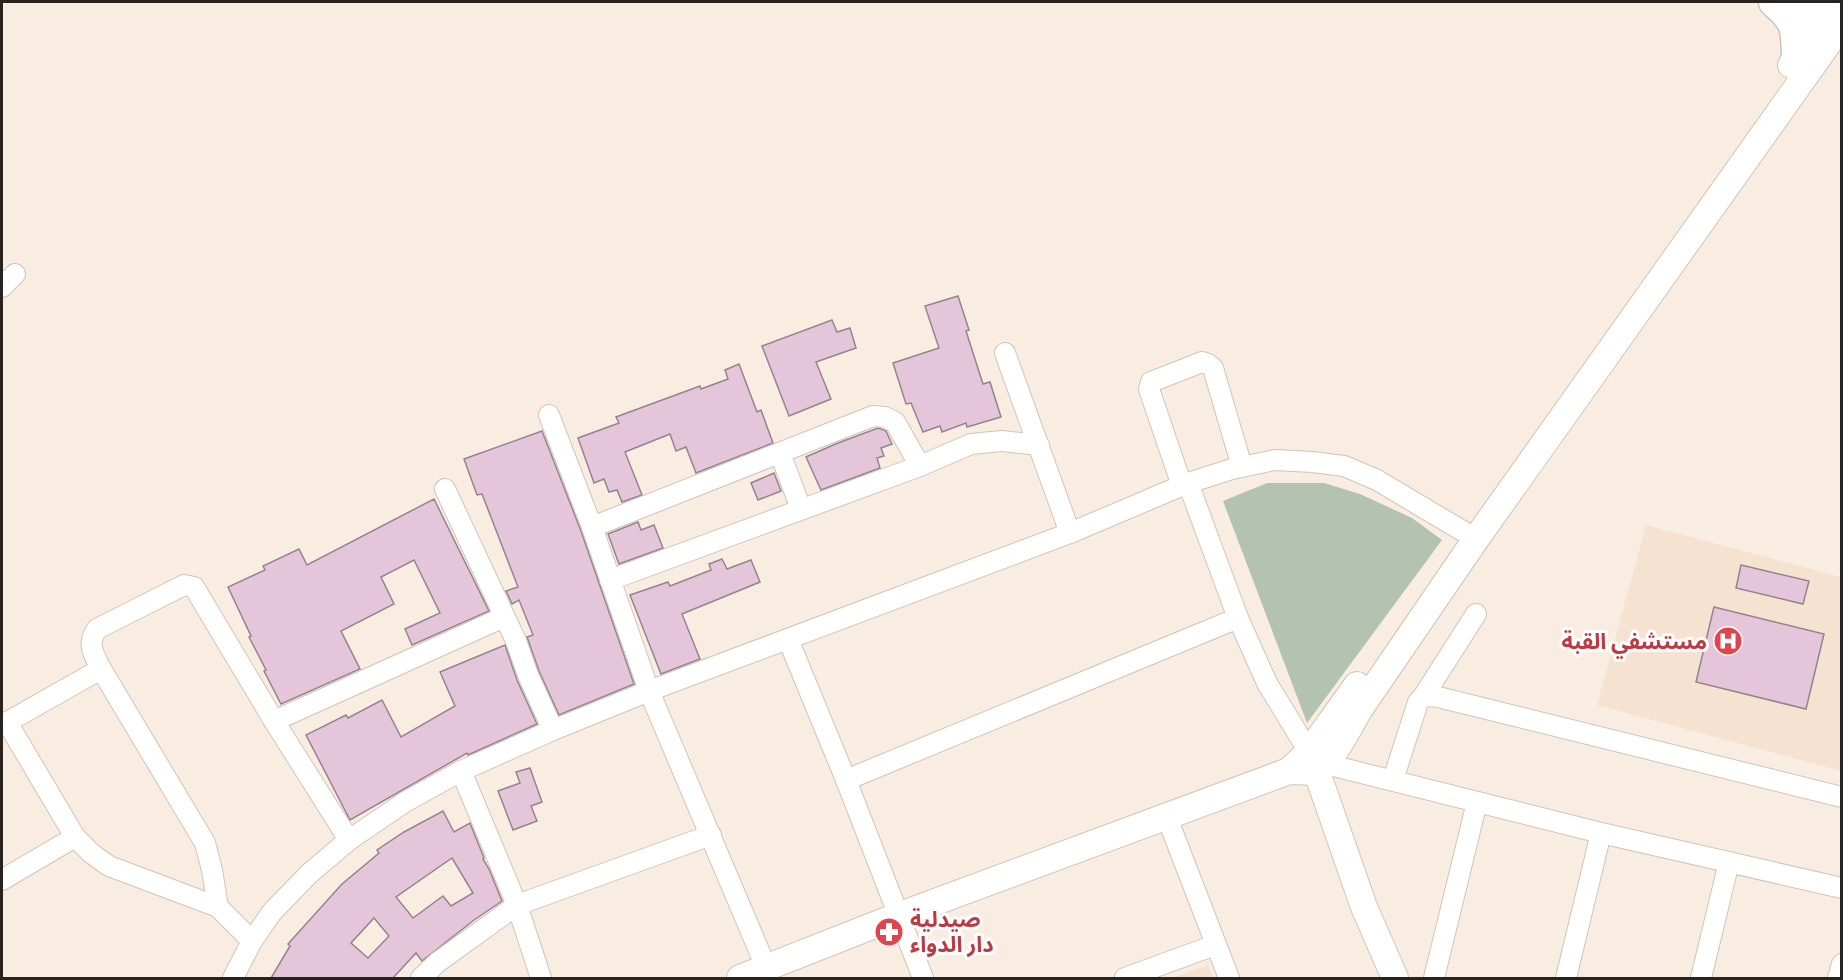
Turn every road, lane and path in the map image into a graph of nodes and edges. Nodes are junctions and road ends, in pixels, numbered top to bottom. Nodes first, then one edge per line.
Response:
1 (1774, 2) edge
2 (1795, 2) edge
3 (1838, 14) edge
4 (1797, 56) junction
5 (1005, 353) dead end
6 (549, 415) dead end
7 (1039, 445) junction
8 (780, 453) junction
9 (920, 466) junction
10 (1242, 467) junction
11 (1185, 484) junction
12 (445, 489) dead end
13 (801, 509) junction
14 (592, 527) junction
15 (1070, 532) junction
16 (1470, 535) junction
17 (610, 580) junction
18 (1476, 614) dead end
19 (504, 617) junction
20 (1238, 618) junction
21 (788, 639) junction
22 (101, 669) junction
23 (649, 691) junction
24 (1424, 697) junction
25 (274, 721) junction
26 (4, 724) edge
27 (553, 730) junction
28 (1318, 763) junction
29 (461, 771) junction
30 (846, 780) junction
31 (1393, 780) junction
32 (1842, 797) edge
33 (1477, 802) junction
34 (1166, 815) junction
35 (1601, 833) junction
36 (711, 835) junction
37 (75, 837) junction
38 (349, 840) junction
39 (1729, 862) junction
40 (2, 880) edge
41 (1842, 888) edge
42 (517, 905) junction
43 (218, 907) junction
44 (900, 915) junction
45 (252, 941) junction
46 (1215, 945) junction
47 (1842, 964) edge
48 (766, 967) junction
49 (232, 978) edge
50 (421, 978) edge
51 (541, 978) edge
52 (740, 978) edge
53 (923, 978) edge
54 (1125, 978) edge
55 (1229, 978) edge
56 (1395, 978) edge
57 (1434, 978) edge
58 (1566, 978) edge
59 (1701, 978) edge
60 (1838, 978) edge

1 - 4 highway
2 - 3 highway
3 - 4 main road
3 - 16 main road
4 - 16 main road
5 - 7 street
6 - 14 street
7 - 9 street
7 - 15 street
8 - 9 street
8 - 13 street
8 - 14 street
9 - 13 street
10 - 11 street
10 - 11 street
10 - 16 street
11 - 15 street
11 - 20 street
12 - 19 street
13 - 17 street
14 - 17 street
15 - 21 street
16 - 28 main road
17 - 23 street
18 - 24 street
19 - 25 street
19 - 27 street
20 - 28 street
20 - 30 street
21 - 23 street
21 - 30 street
22 - 25 street
22 - 26 street
22 - 43 street
23 - 27 street
23 - 36 street
24 - 31 street
24 - 32 street
25 - 38 street
26 - 37 street
27 - 29 street
28 - 31 street
28 - 34 main road
28 - 56 main road
29 - 38 street
29 - 42 street
30 - 44 street
31 - 33 street
33 - 35 street
33 - 57 street
34 - 44 main road
34 - 46 street
35 - 39 street
35 - 58 street
36 - 42 street
36 - 48 street
37 - 40 street
37 - 43 street
38 - 45 street
39 - 41 street
39 - 59 street
42 - 50 street
42 - 51 street
43 - 45 street
44 - 48 main road
44 - 53 street
45 - 49 street
46 - 54 street
46 - 55 street
47 - 60 street
48 - 52 main road

